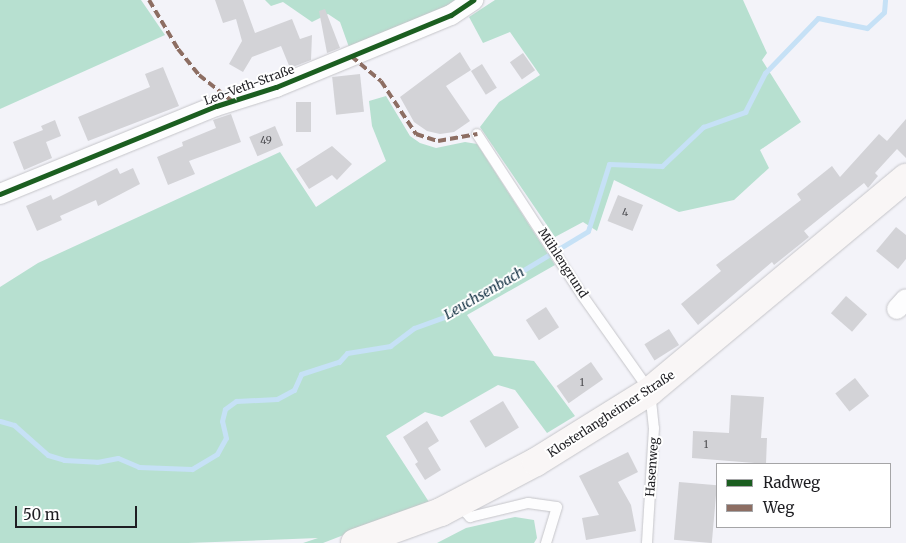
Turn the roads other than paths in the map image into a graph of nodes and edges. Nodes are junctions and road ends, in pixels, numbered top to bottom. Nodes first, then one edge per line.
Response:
1 (473, 0) edge
2 (477, 134) dead end
3 (906, 178) edge
4 (0, 194) edge
5 (650, 391) junction
6 (457, 504) junction
7 (355, 543) edge
8 (546, 543) edge
9 (647, 543) edge

1 - 4 street, Leo-Veth-Straße
2 - 5 lane, Mühlengrund
3 - 5 main road, Klosterlangheimer Straße
5 - 6 main road, Klosterlangheimer Straße
5 - 9 lane, Hasenweg
6 - 7 main road, Klosterlangheimer Straße
6 - 8 lane

